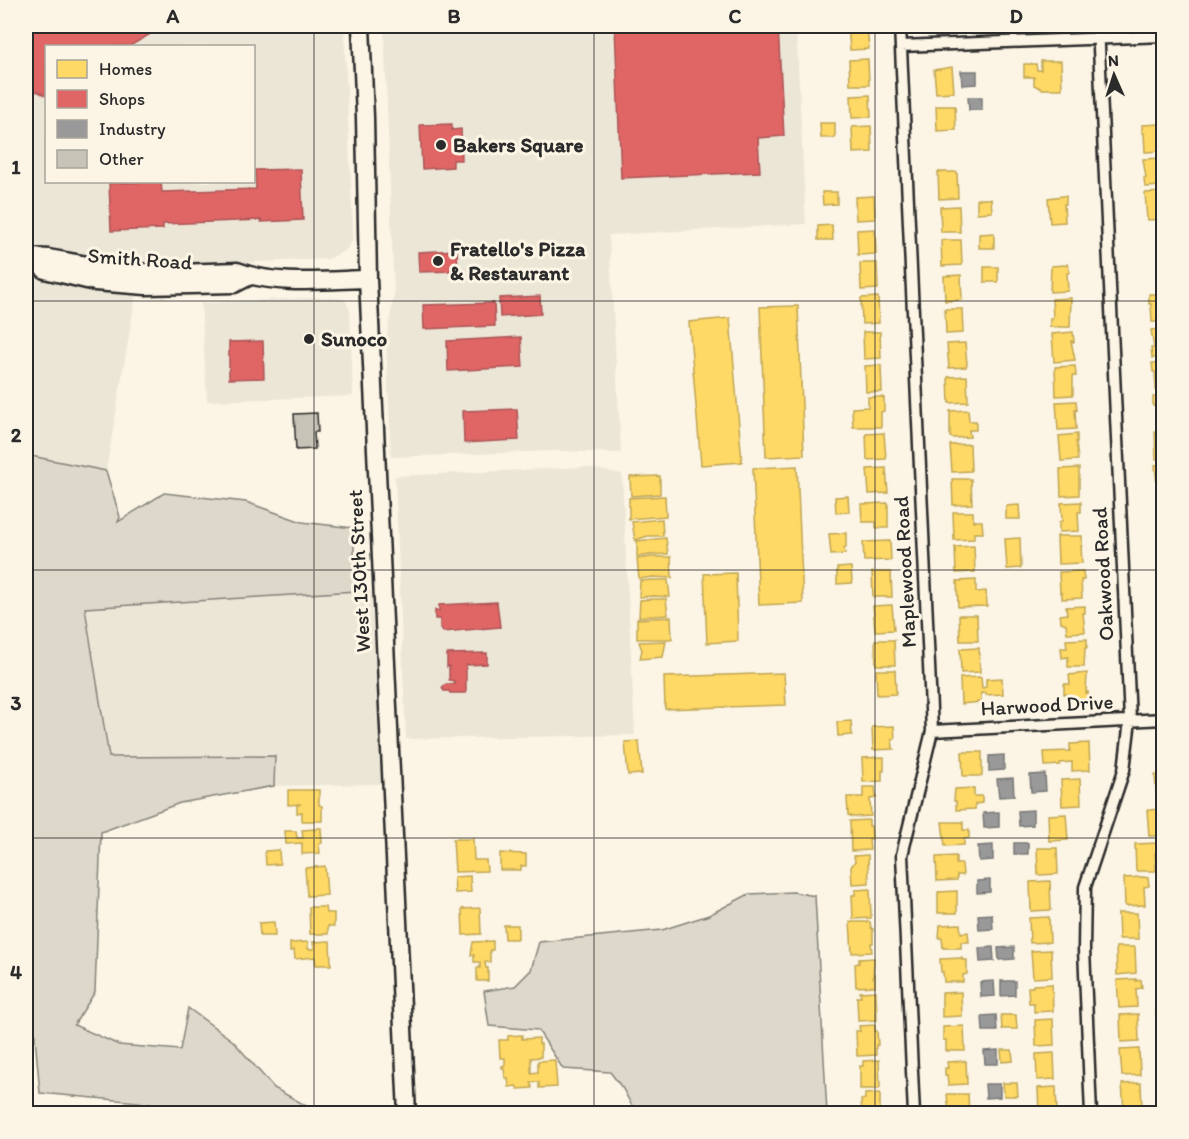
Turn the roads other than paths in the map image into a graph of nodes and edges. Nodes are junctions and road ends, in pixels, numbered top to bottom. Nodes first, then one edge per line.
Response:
1 (361, 26) edge
2 (900, 26) edge
3 (1098, 26) edge
4 (1164, 36) edge
5 (1098, 40) junction
6 (901, 46) junction
7 (28, 257) edge
8 (368, 279) junction
9 (1164, 718) edge
10 (1130, 720) junction
11 (932, 731) junction
12 (407, 1113) edge
13 (914, 1113) edge
14 (1091, 1113) edge

1 - 8 main road, West 130th Street
2 - 6 street, Maplewood Road
3 - 5 street, Oakwood Road
4 - 5 street
5 - 6 street
5 - 10 street, Oakwood Road
6 - 11 street, Maplewood Road
7 - 8 main road, Smith Road
8 - 12 main road, West 130th Street
9 - 10 street, Harwood Drive
10 - 11 street, Harwood Drive
10 - 14 street, Oakwood Road
11 - 13 street, Maplewood Road

